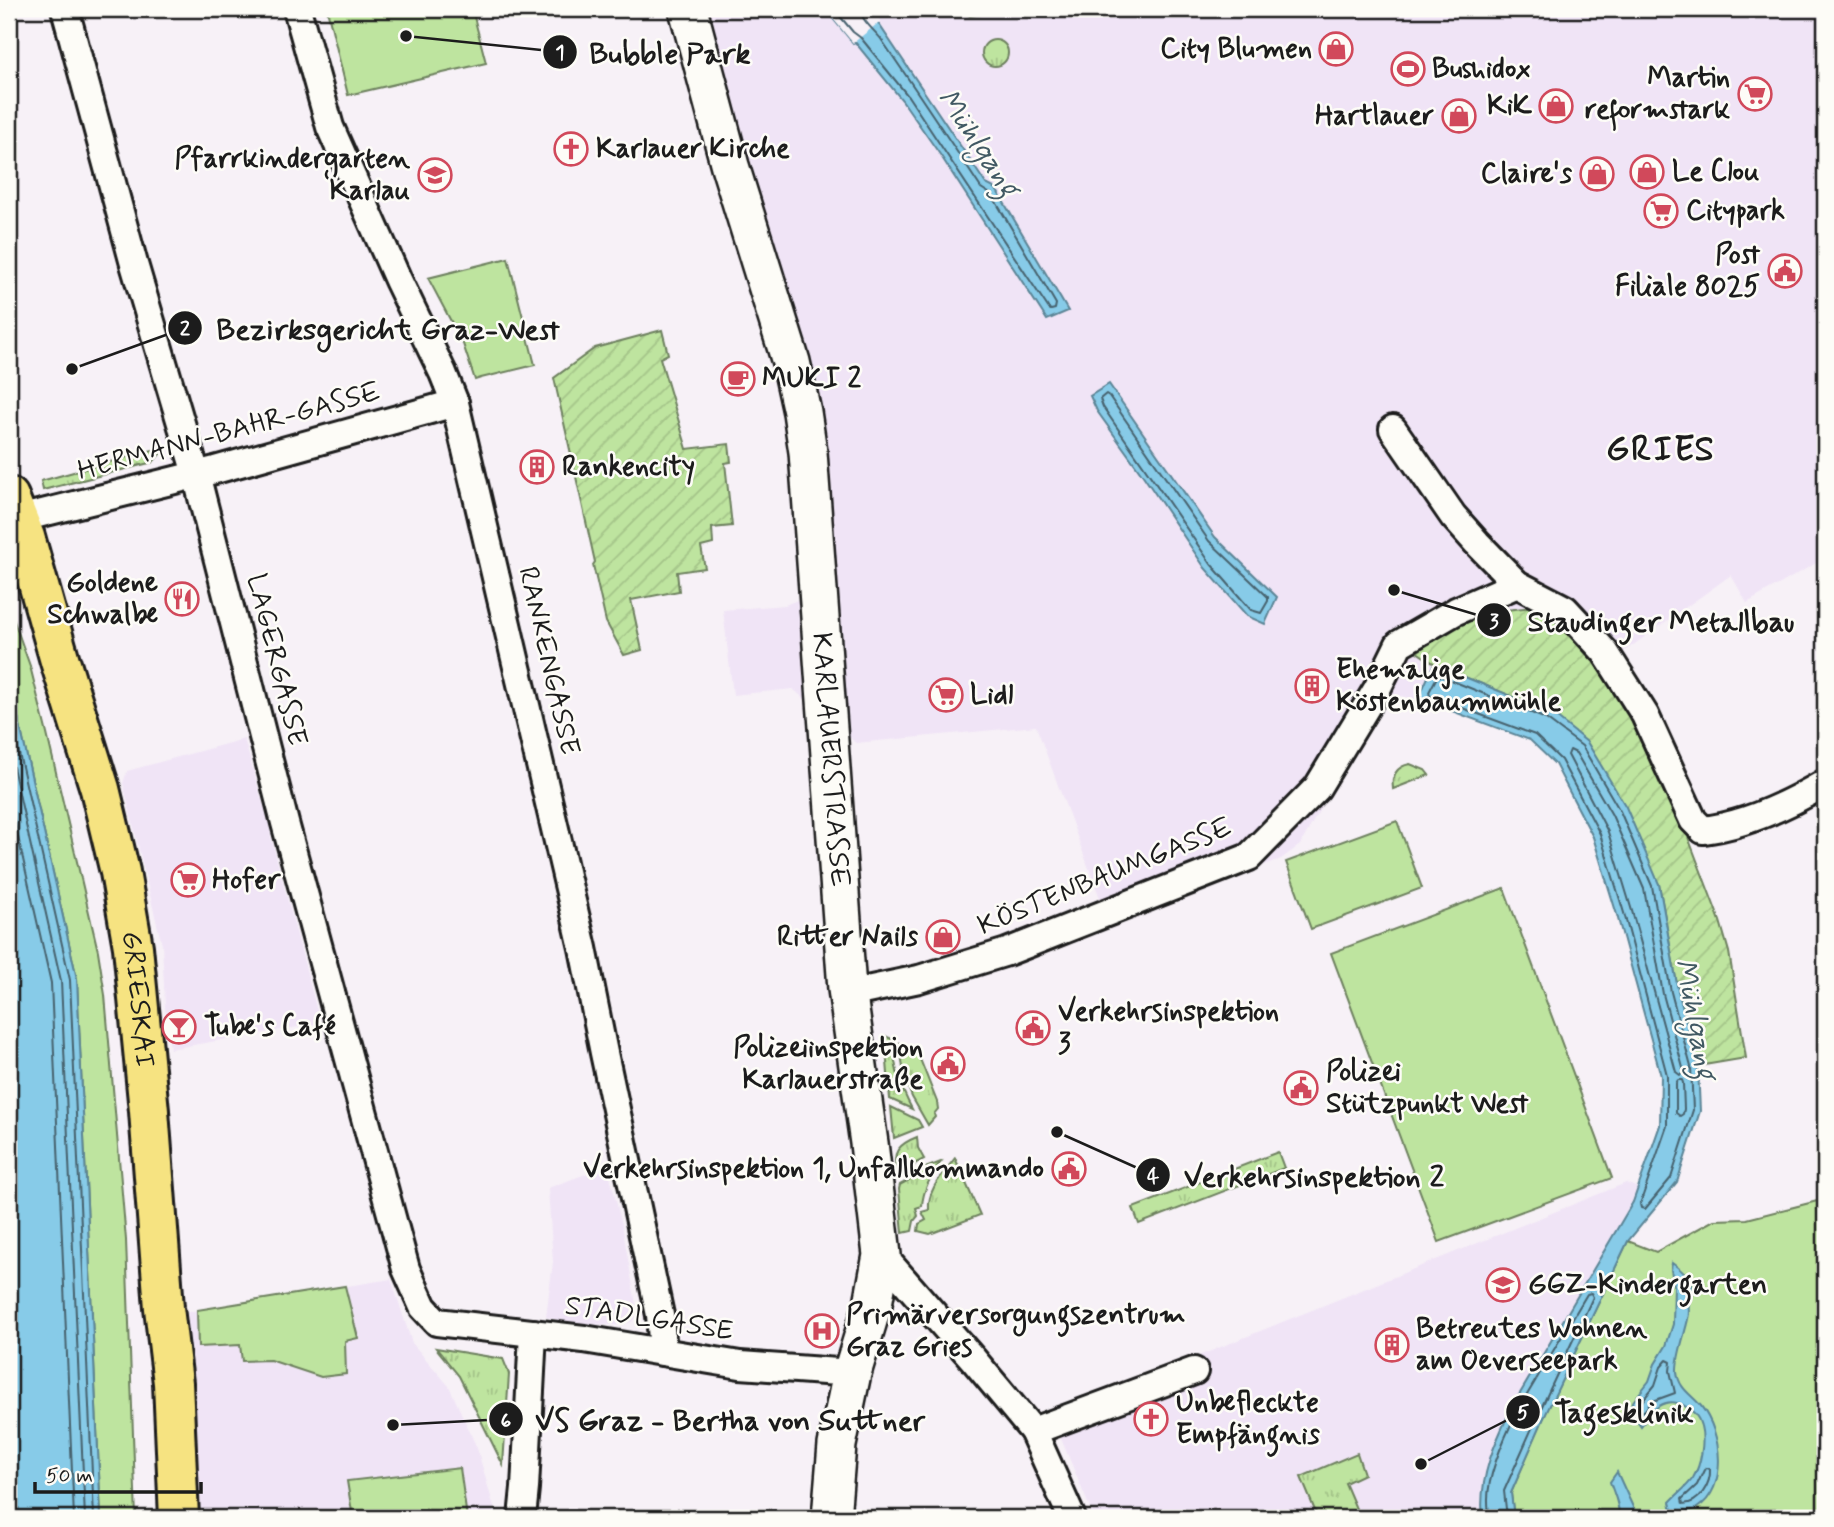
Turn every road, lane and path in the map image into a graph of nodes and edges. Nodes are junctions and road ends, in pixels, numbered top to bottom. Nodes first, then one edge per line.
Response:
1 (65, 9) edge
2 (297, 9) edge
3 (688, 9) edge
4 (455, 403) junction
5 (1392, 429) dead end
6 (196, 474) junction
7 (13, 508) edge
8 (1517, 584) junction
9 (1825, 783) edge
10 (848, 994) junction
11 (882, 1255) junction
12 (437, 1322) joint
13 (533, 1333) junction
14 (663, 1352) junction
15 (1194, 1371) dead end
16 (852, 1373) junction
17 (1033, 1431) junction
18 (179, 1518) edge
19 (522, 1518) edge
20 (831, 1518) edge
21 (1072, 1518) edge

1 - 6 street, LAGERGASSE
2 - 4 street, RANKENGASSE
3 - 10 main road, KARLAUERSTRASSE
4 - 6 street, HERMANN-BAHR-GASSE
4 - 14 street, RANKENGASSE
5 - 8 street
6 - 7 street, HERMANN-BAHR-GASSE
6 - 12 street, LAGERGASSE
7 - 18 main road, GRIESKAI
8 - 9 street
8 - 10 street, KÖSTENBAUMGASSE
10 - 11 main road, KARLAUERSTRASSE
11 - 16 main road, KARLAUERSTRASSE
11 - 17 street
12 - 13 street, STADLGASSE
13 - 14 street, STADLGASSE
13 - 19 street
14 - 16 street, STADLGASSE
15 - 17 street
16 - 20 main road, KARLAUERSTRASSE
17 - 21 street

